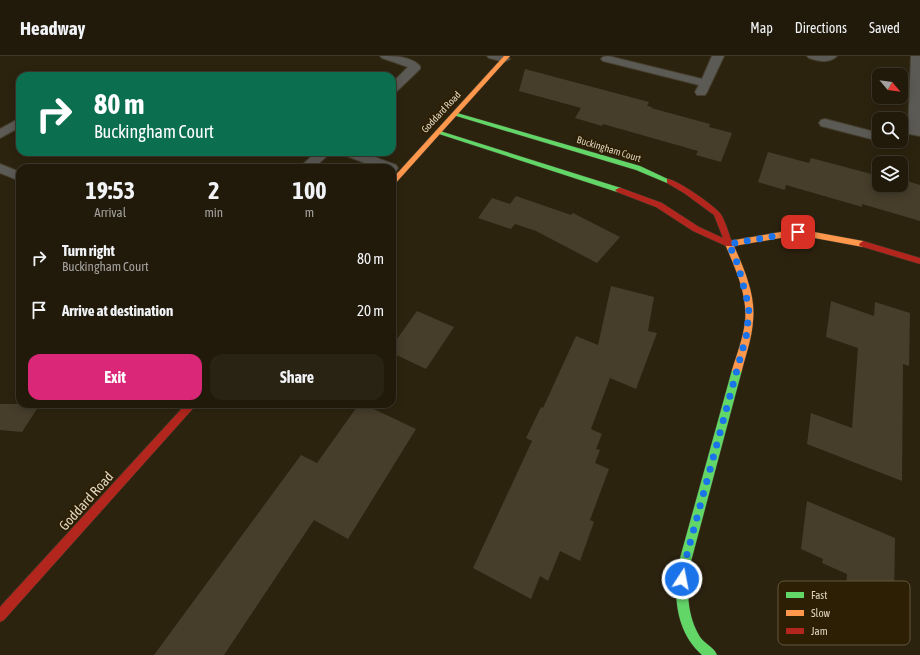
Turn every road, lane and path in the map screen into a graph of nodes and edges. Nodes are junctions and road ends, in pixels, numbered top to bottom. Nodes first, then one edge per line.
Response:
1 (386, 56) edge
2 (718, 56) edge
3 (813, 56) edge
4 (831, 56) edge
5 (917, 56) edge
6 (502, 57) edge
7 (606, 61) edge
8 (396, 86) edge
9 (455, 114) junction
10 (825, 123) dead end
11 (16, 124) edge
12 (438, 132) junction
13 (0, 134) edge
14 (913, 134) edge
15 (872, 135) edge
16 (320, 156) edge
17 (359, 156) edge
18 (310, 164) edge
19 (380, 164) edge
20 (0, 168) edge
21 (396, 169) edge
22 (16, 175) edge
23 (729, 244) junction
24 (920, 261) edge
25 (188, 408) edge
26 (0, 616) edge
27 (711, 655) edge

1 - 8 lane
2 - 7 lane
3 - 4 lane
5 - 14 lane
6 - 9 street, Goddard Road
9 - 12 street, Goddard Road
9 - 23 street, Buckingham Court
10 - 15 lane
11 - 13 lane
12 - 21 street, Goddard Road
12 - 23 street
16 - 18 lane
17 - 19 lane
20 - 22 lane
23 - 24 street
23 - 27 street, Buckingham Court
25 - 26 street, Goddard Road

